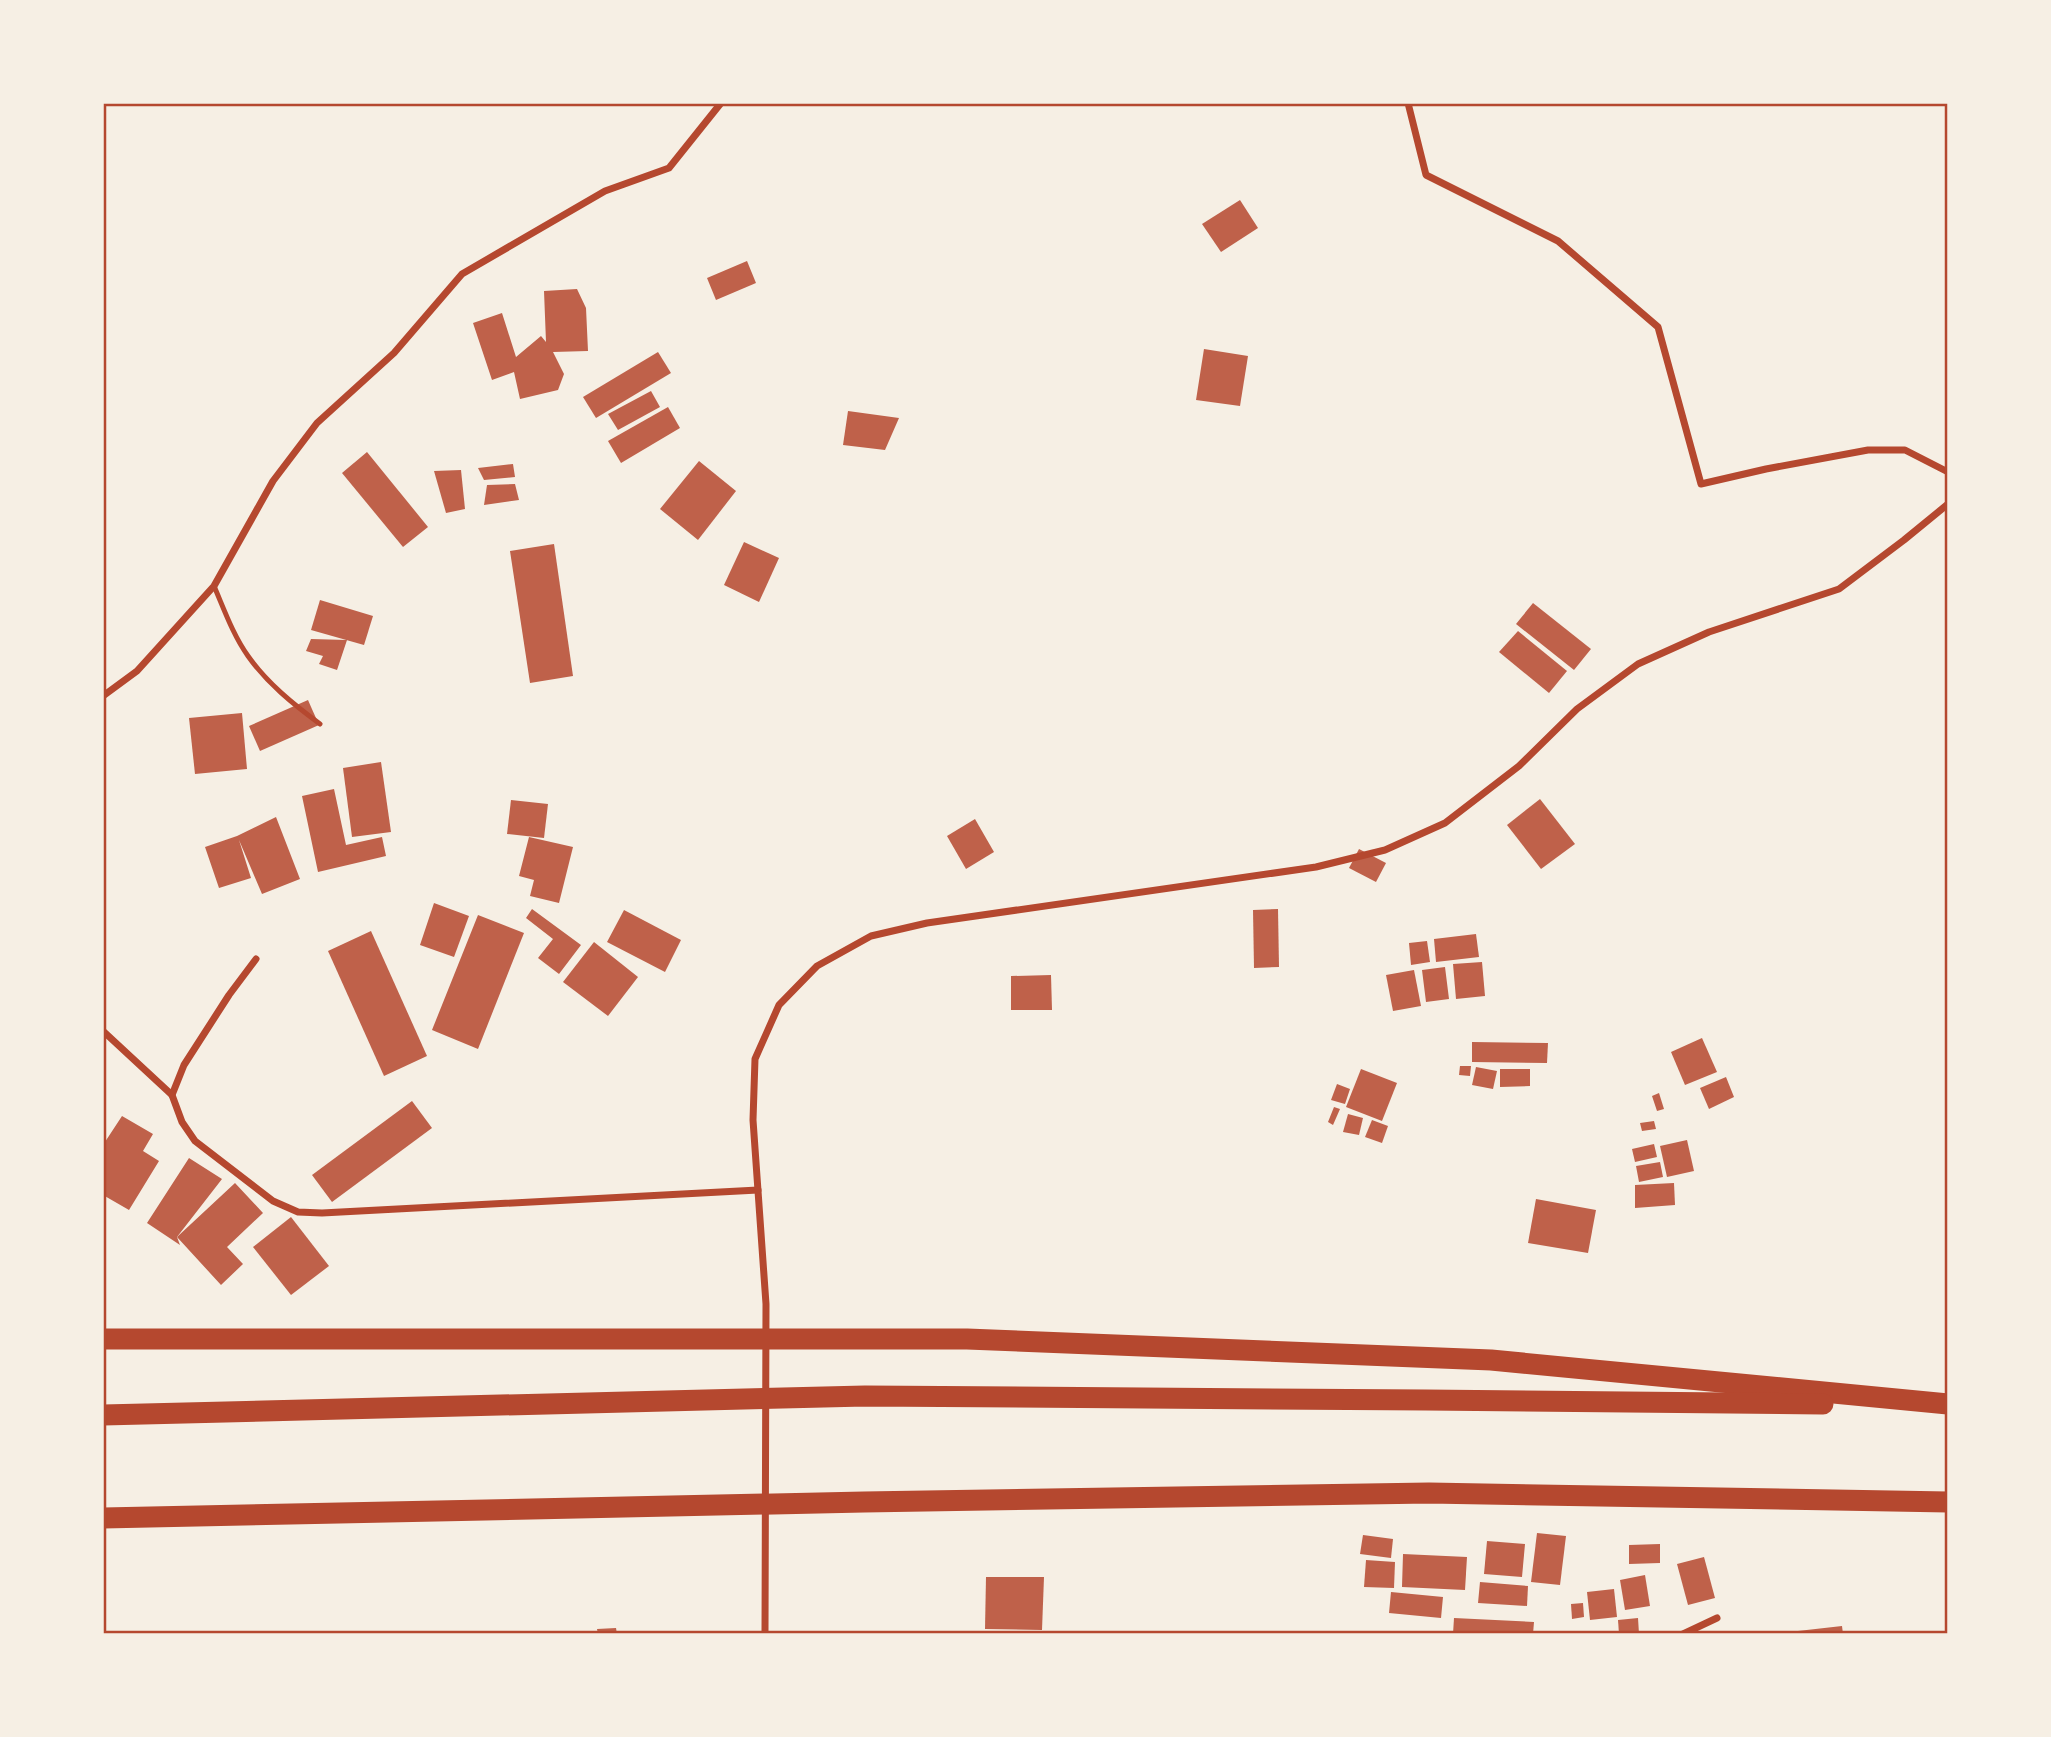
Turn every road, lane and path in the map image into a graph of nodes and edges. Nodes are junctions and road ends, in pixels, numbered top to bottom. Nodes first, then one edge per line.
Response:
1 (721, 103) edge
2 (1408, 103) edge
3 (1948, 472) edge
4 (1948, 504) edge
5 (214, 586) junction
6 (103, 696) edge
7 (320, 724) dead end
8 (256, 959) dead end
9 (103, 1031) edge
10 (172, 1095) junction
11 (758, 1191) junction
12 (103, 1339) edge
13 (1948, 1405) edge
14 (103, 1415) edge
15 (1948, 1502) edge
16 (103, 1518) edge
17 (1717, 1618) dead end
18 (765, 1634) edge
19 (1683, 1634) edge

1 - 5 street
2 - 3 street
4 - 11 street
5 - 6 street
5 - 7 lane
8 - 10 street
9 - 10 street
10 - 11 street
11 - 18 street
12 - 13 highway
13 - 14 highway
15 - 16 highway
17 - 19 street

